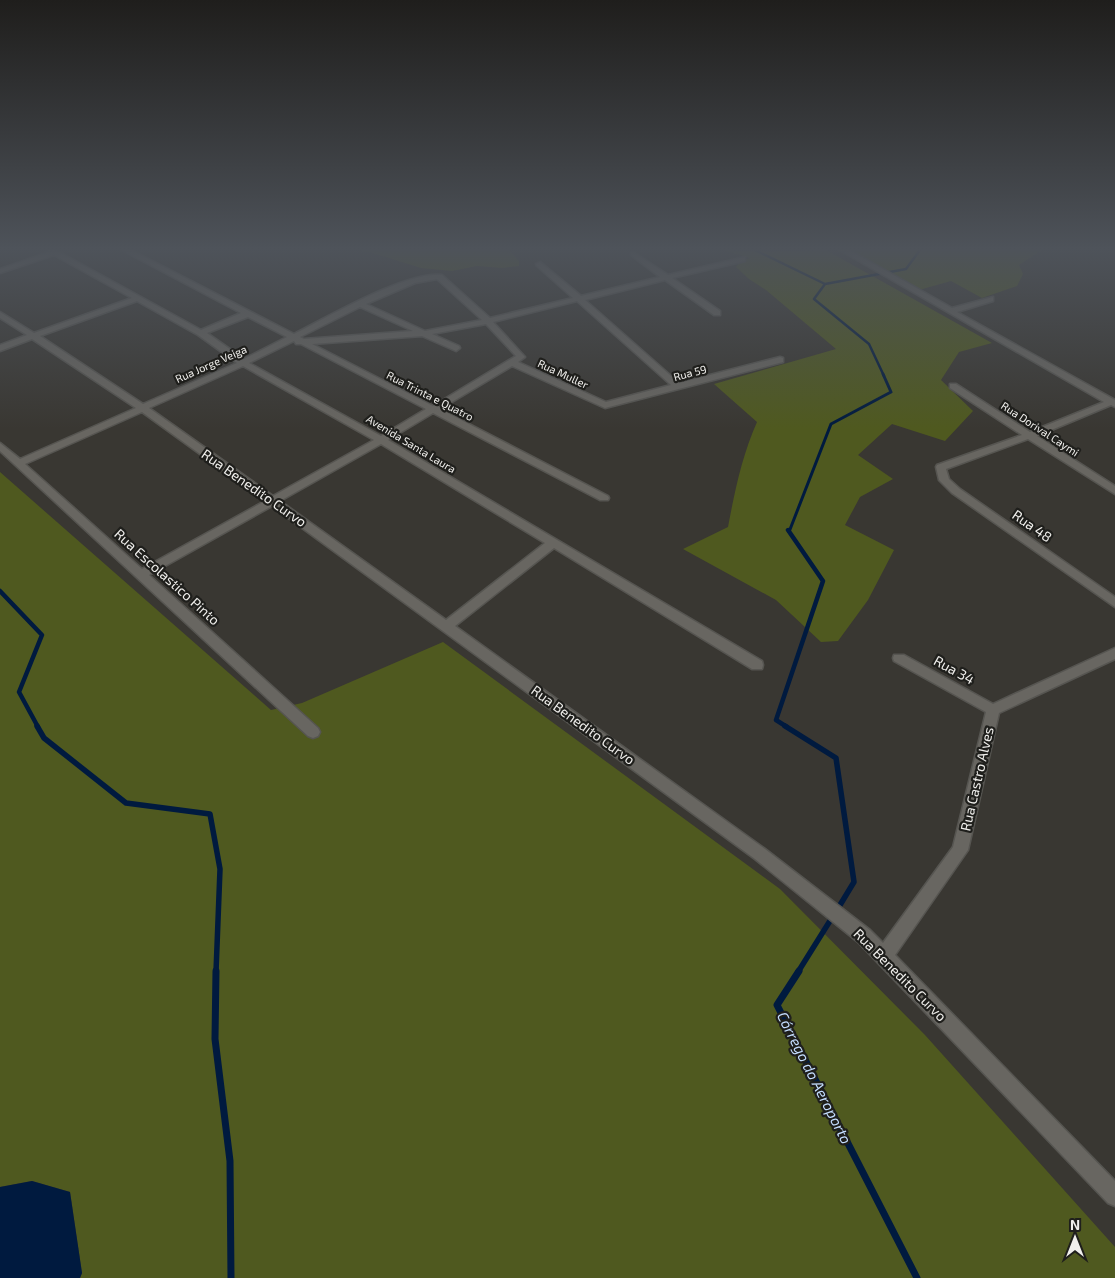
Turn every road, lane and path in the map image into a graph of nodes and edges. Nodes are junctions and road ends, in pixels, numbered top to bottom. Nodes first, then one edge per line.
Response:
1 (106, 310) edge
2 (159, 310) edge
3 (239, 310) edge
4 (350, 310) edge
5 (372, 310) edge
6 (475, 310) edge
7 (536, 310) edge
8 (592, 310) edge
9 (712, 310) edge
10 (955, 310) edge
11 (951, 311) joint
12 (717, 313) dead end
13 (0, 314) edge
14 (247, 314) junction
15 (488, 321) junction
16 (201, 333) junction
17 (424, 333) junction
18 (34, 336) junction
19 (296, 340) junction
20 (0, 348) edge
21 (456, 348) dead end
22 (780, 360) dead end
23 (243, 363) junction
24 (512, 363) junction
25 (953, 386) dead end
26 (678, 388) junction
27 (1113, 403) edge
28 (605, 405) joint
29 (141, 407) junction
30 (432, 411) junction
31 (1028, 436) junction
32 (381, 440) junction
33 (0, 446) edge
34 (19, 463) junction
35 (1115, 491) edge
36 (604, 498) dead end
37 (271, 501) junction
38 (553, 543) junction
39 (142, 574) junction
40 (1115, 604) edge
41 (446, 626) junction
42 (1115, 654) edge
43 (899, 658) dead end
44 (757, 665) dead end
45 (993, 710) junction
46 (313, 732) dead end
47 (884, 956) junction
48 (1115, 1196) edge

1 - 18 street
2 - 16 street, Avenida Santa Laura
3 - 14 street, Rua Trinta e Quatro
4 - 19 street, Rua Jorge Veiga
5 - 17 street
6 - 15 street, Rua Jorge Veiga
7 - 15 street
8 - 26 street
9 - 12 street
10 - 11 street
11 - 27 street
13 - 18 street, Rua Benedito Curvo
14 - 16 street
14 - 19 street, Rua Trinta e Quatro
15 - 17 street
15 - 24 street
16 - 23 street, Avenida Santa Laura
17 - 19 street
17 - 21 street
18 - 20 street
18 - 29 street, Rua Benedito Curvo
19 - 23 street, Rua Jorge Veiga
19 - 30 street, Rua Trinta e Quatro
22 - 26 street, Rua 59
23 - 29 street, Rua Jorge Veiga
23 - 32 street, Avenida Santa Laura
24 - 28 street, Rua Muller
24 - 30 street
25 - 31 street, Rua Dorival Caymi
26 - 28 street, Rua 59
27 - 31 street
29 - 34 street, Rua Jorge Veiga
29 - 37 street, Rua Benedito Curvo
30 - 32 street
30 - 36 street, Rua Trinta e Quatro
31 - 35 street, Rua Dorival Caymi
31 - 40 street, Rua 48
32 - 37 street
32 - 38 street, Avenida Santa Laura
33 - 34 street, Rua Escolastico Pinto
34 - 39 street, Rua Escolastico Pinto
37 - 39 street
37 - 41 street, Rua Benedito Curvo
38 - 41 street
38 - 44 street, Avenida Santa Laura
39 - 46 street, Rua Escolastico Pinto
41 - 47 street, Rua Benedito Curvo
42 - 45 street, Rua Castro Alves
43 - 45 street, Rua 34
45 - 47 street, Rua Castro Alves
47 - 48 street, Rua Benedito Curvo

